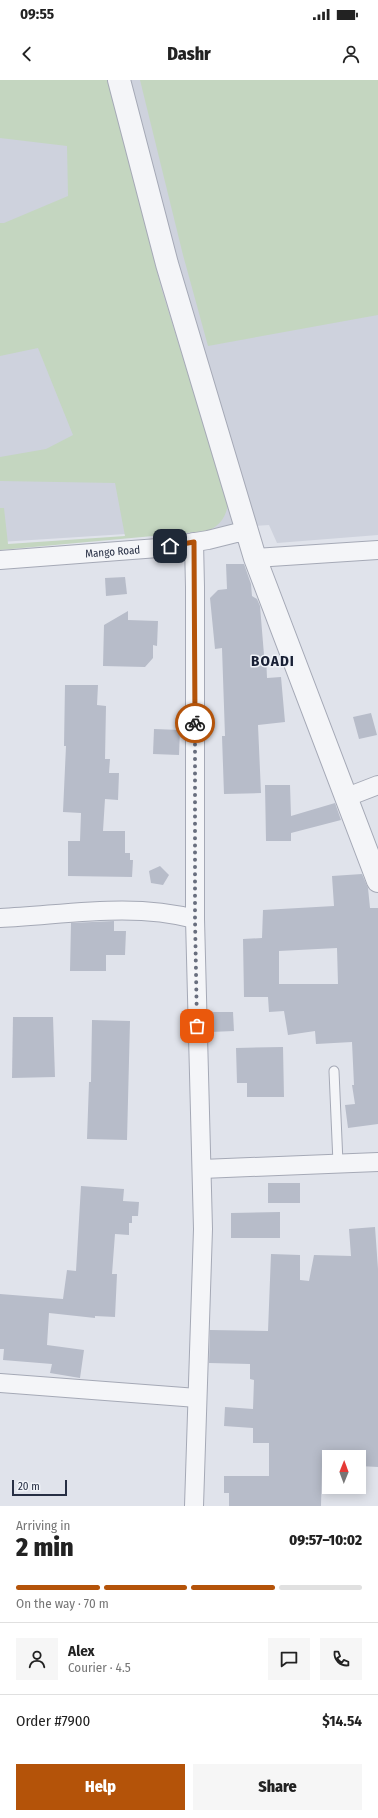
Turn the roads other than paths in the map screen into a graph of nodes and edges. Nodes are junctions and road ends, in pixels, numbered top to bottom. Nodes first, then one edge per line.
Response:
1 (119, 80) edge
2 (247, 533) junction
3 (194, 542) junction
4 (378, 550) edge
5 (255, 558) junction
6 (0, 560) edge
7 (378, 786) edge
8 (347, 797) junction
9 (378, 881) edge
10 (0, 918) edge
11 (195, 919) junction
12 (334, 1071) dead end
13 (378, 1162) edge
14 (338, 1163) junction
15 (202, 1169) junction
16 (0, 1383) edge
17 (197, 1398) junction
18 (194, 1506) edge

1 - 2 street
2 - 3 street, Mango Road
2 - 5 street
3 - 6 street, Mango Road
3 - 11 street
4 - 5 street
5 - 8 street
7 - 8 street
8 - 9 street
10 - 11 street
11 - 15 street
12 - 14 lane
13 - 14 street
14 - 15 street
15 - 17 street
16 - 17 street
17 - 18 street

